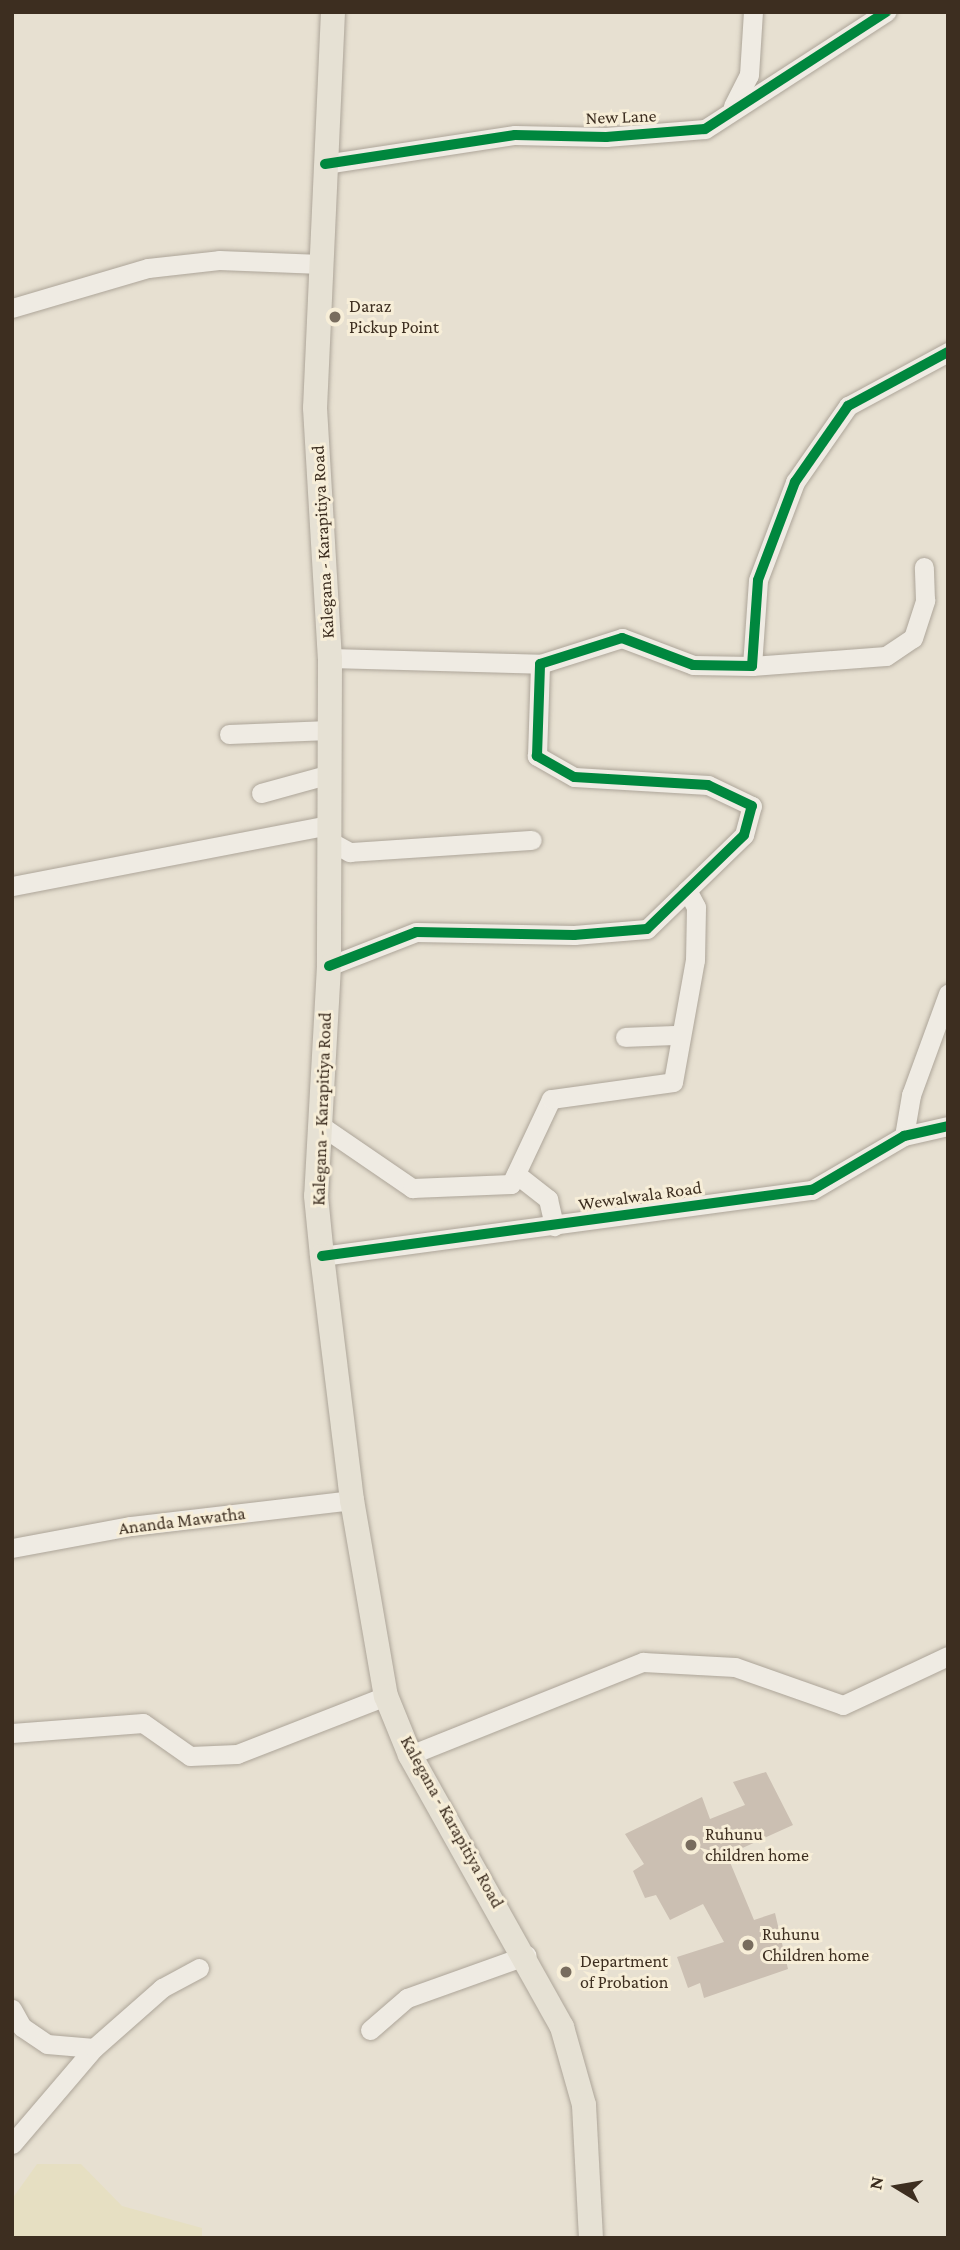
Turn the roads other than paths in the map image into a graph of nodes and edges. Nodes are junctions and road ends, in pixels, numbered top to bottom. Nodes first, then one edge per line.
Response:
1 (333, 12) edge
2 (753, 12) edge
3 (886, 12) edge
4 (732, 107) junction
5 (326, 164) junction
6 (321, 264) junction
7 (12, 308) edge
8 (948, 352) edge
9 (924, 567) dead end
10 (330, 658) junction
11 (540, 664) junction
12 (752, 666) junction
13 (330, 730) junction
14 (229, 734) dead end
15 (330, 774) junction
16 (261, 793) dead end
17 (329, 833) junction
18 (532, 840) dead end
19 (12, 886) edge
20 (687, 890) junction
21 (329, 966) junction
22 (948, 994) edge
23 (678, 1035) junction
24 (625, 1037) dead end
25 (320, 1125) junction
26 (948, 1126) edge
27 (904, 1136) junction
28 (516, 1174) junction
29 (554, 1226) junction
30 (321, 1255) junction
31 (352, 1500) junction
32 (12, 1548) edge
33 (948, 1656) edge
34 (386, 1696) junction
35 (12, 1733) edge
36 (410, 1755) junction
37 (527, 1955) junction
38 (199, 1968) dead end
39 (12, 2009) edge
40 (370, 2030) dead end
41 (94, 2048) junction
42 (12, 2144) edge
43 (591, 2238) edge

1 - 5 main road, Kalegana - Karapitiya Road
2 - 4 street
3 - 4 street, New Lane
4 - 5 street, New Lane
5 - 6 main road, Kalegana - Karapitiya Road
6 - 7 street
6 - 10 main road, Kalegana - Karapitiya Road
8 - 12 street
9 - 12 street
10 - 11 street
10 - 13 main road, Kalegana - Karapitiya Road
11 - 12 street
11 - 20 street
13 - 14 street
13 - 15 main road, Kalegana - Karapitiya Road
15 - 16 street
15 - 17 main road, Kalegana - Karapitiya Road
17 - 18 street
17 - 19 street
17 - 21 main road, Kalegana - Karapitiya Road
20 - 21 street
20 - 23 street
21 - 25 main road, Kalegana - Karapitiya Road
22 - 27 street
23 - 24 street
23 - 28 street
25 - 28 street
25 - 30 main road, Kalegana - Karapitiya Road
26 - 27 street, Wewalwala Road
27 - 29 street, Wewalwala Road
28 - 29 street
29 - 30 street, Wewalwala Road
30 - 31 main road, Kalegana - Karapitiya Road
31 - 32 street, Ananda Mawatha
31 - 34 main road, Kalegana - Karapitiya Road
33 - 36 street
34 - 35 street
34 - 36 main road, Kalegana - Karapitiya Road
36 - 37 main road, Kalegana - Karapitiya Road
37 - 40 street
37 - 43 main road, Kalegana - Karapitiya Road
38 - 41 street
39 - 41 street
41 - 42 street

